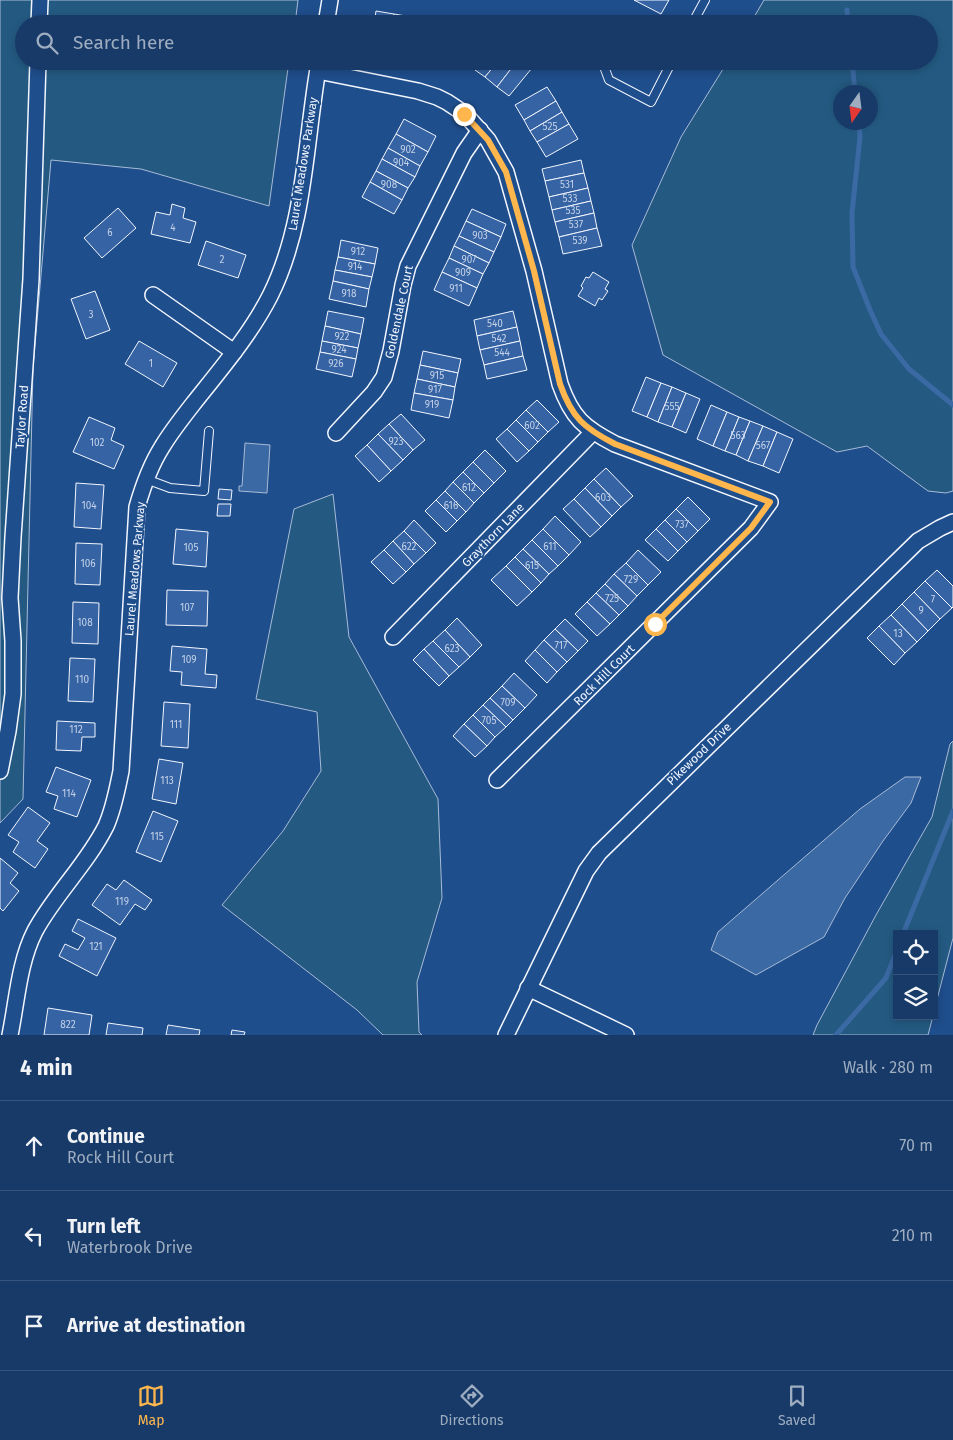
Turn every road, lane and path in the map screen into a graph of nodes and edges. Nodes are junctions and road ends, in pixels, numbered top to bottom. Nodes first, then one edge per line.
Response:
1 (40, 0) edge
2 (330, 0) edge
3 (705, 0) edge
4 (39, 15) edge
5 (328, 15) edge
6 (697, 15) edge
7 (38, 70) edge
8 (318, 70) edge
9 (336, 70) edge
10 (605, 70) edge
11 (667, 70) edge
12 (480, 130) junction
13 (153, 295) dead end
14 (234, 352) junction
15 (209, 431) dead end
16 (593, 432) junction
17 (336, 433) dead end
18 (146, 479) junction
19 (953, 522) edge
20 (392, 637) dead end
21 (0, 772) edge
22 (497, 780) dead end
23 (528, 988) junction
24 (10, 1035) edge
25 (506, 1035) edge
26 (626, 1035) edge

1 - 4 street
2 - 5 street
3 - 6 lane
7 - 21 street, Taylor Road
8 - 14 street, Laurel Meadows Parkway
9 - 12 street
10 - 11 lane
12 - 16 street
12 - 17 street, Goldendale Court
13 - 14 street
14 - 18 street, Laurel Meadows Parkway
15 - 18 lane
16 - 20 street, Graythorn Lane
16 - 22 street, Rock Hill Court
18 - 24 street, Laurel Meadows Parkway
19 - 23 street, Pikewood Drive
23 - 25 street, Pikewood Drive
23 - 26 street

